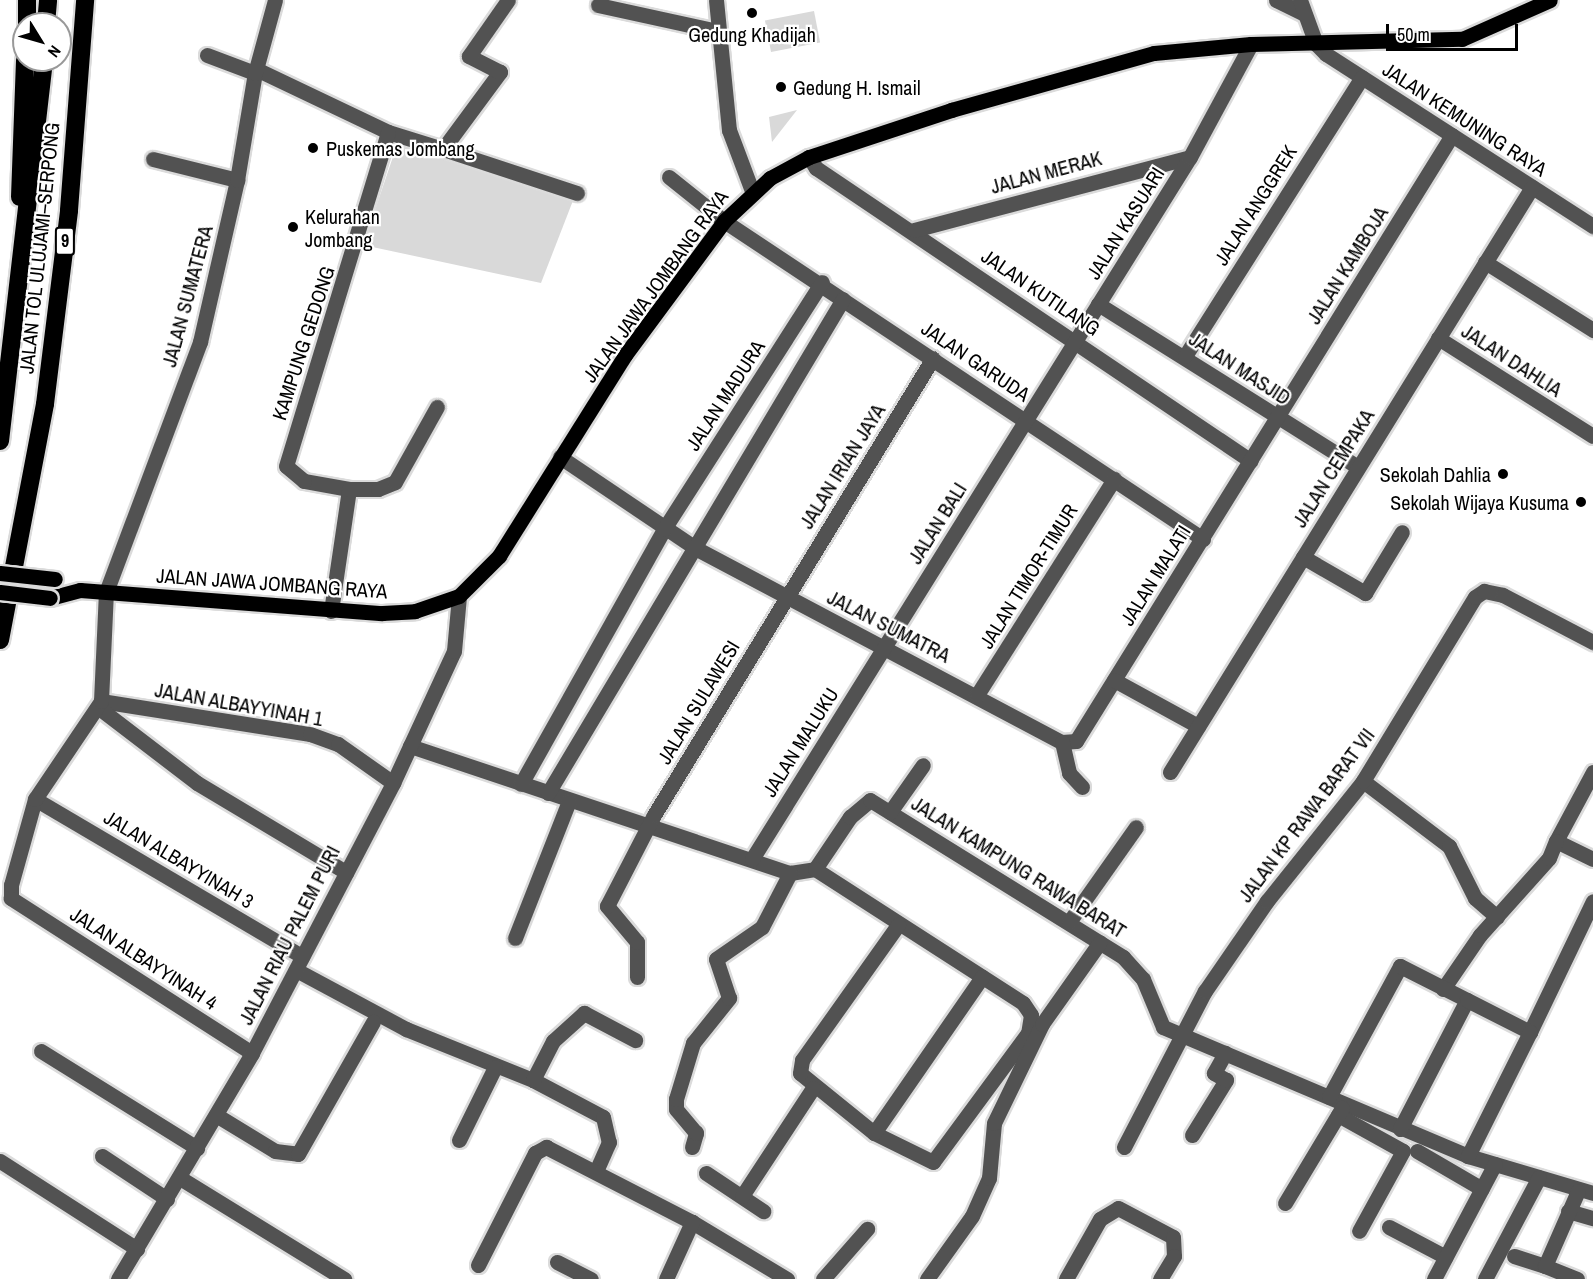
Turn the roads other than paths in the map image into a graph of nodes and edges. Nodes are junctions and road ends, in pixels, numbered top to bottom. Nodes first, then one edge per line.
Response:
1 (85, 0) edge
2 (275, 0) edge
3 (508, 0) edge
4 (716, 0) edge
5 (1276, 0) edge
6 (1550, 0) edge
7 (598, 5) dead end
8 (1302, 7) edge
9 (717, 31) junction
10 (1251, 44) junction
11 (1316, 45) junction
12 (207, 55) dead end
13 (255, 71) junction
14 (25, 72) edge
15 (43, 72) edge
16 (1362, 77) junction
17 (388, 132) junction
18 (1452, 135) junction
19 (443, 149) junction
20 (809, 157) junction
21 (1190, 157) junction
22 (153, 159) dead end
23 (669, 177) dead end
24 (237, 180) junction
25 (1532, 187) junction
26 (752, 191) junction
27 (577, 193) dead end
28 (724, 221) junction
29 (1593, 226) edge
30 (914, 230) junction
31 (1485, 262) junction
32 (822, 282) junction
33 (843, 298) junction
34 (16, 304) junction
35 (1098, 304) junction
36 (1593, 330) edge
37 (1438, 338) junction
38 (1076, 341) junction
39 (1185, 356) junction
40 (933, 358) junction
41 (437, 407) dead end
42 (1278, 418) junction
43 (1026, 420) junction
44 (1593, 436) edge
45 (0, 441) edge
46 (560, 457) junction
47 (1251, 461) junction
48 (1358, 468) junction
49 (1114, 479) junction
50 (349, 489) junction
51 (663, 530) junction
52 (1401, 532) dead end
53 (1203, 539) junction
54 (697, 549) junction
55 (1303, 557) junction
56 (0, 573) edge
57 (80, 590) junction
58 (0, 592) edge
59 (106, 592) junction
60 (459, 596) junction
61 (787, 597) junction
62 (331, 611) junction
63 (0, 640) edge
64 (1593, 642) edge
65 (884, 648) junction
66 (1114, 680) junction
67 (977, 695) junction
68 (100, 704) junction
69 (1198, 726) junction
70 (1062, 742) junction
71 (410, 746) junction
72 (923, 765) dead end
73 (1170, 772) dead end
74 (1593, 772) edge
75 (1363, 781) junction
76 (393, 783) junction
77 (521, 784) junction
78 (1082, 787) dead end
79 (548, 793) junction
80 (35, 799) junction
81 (569, 801) junction
82 (890, 812) junction
83 (1136, 827) dead end
84 (647, 828) junction
85 (1556, 841) junction
86 (752, 859) junction
87 (1593, 859) edge
88 (815, 869) junction
89 (346, 872) junction
90 (790, 873) junction
91 (1593, 901) edge
92 (1497, 917) junction
93 (1069, 922) junction
94 (898, 925) junction
95 (515, 938) dead end
96 (1100, 942) junction
97 (300, 962) junction
98 (638, 977) dead end
99 (982, 977) junction
100 (1443, 990) junction
101 (1467, 1000) junction
102 (374, 1022) dead end
103 (1530, 1032) junction
104 (1183, 1035) junction
105 (635, 1040) dead end
106 (41, 1051) dead end
107 (252, 1053) junction
108 (1225, 1053) junction
109 (495, 1067) junction
110 (534, 1080) junction
111 (813, 1088) junction
112 (1329, 1097) junction
113 (1341, 1109) junction
114 (216, 1114) junction
115 (1400, 1129) junction
116 (874, 1133) junction
117 (1192, 1135) dead end
118 (459, 1140) dead end
119 (692, 1147) dead end
120 (1124, 1147) dead end
121 (197, 1148) junction
122 (1417, 1151) dead end
123 (102, 1156) dead end
124 (1468, 1156) junction
125 (0, 1161) edge
126 (1495, 1164) junction
127 (596, 1171) junction
128 (706, 1173) dead end
129 (1539, 1177) junction
130 (180, 1178) junction
131 (1484, 1185) junction
132 (1585, 1192) edge
133 (742, 1196) junction
134 (167, 1199) junction
135 (1285, 1203) dead end
136 (763, 1211) dead end
137 (1568, 1211) junction
138 (1593, 1218) edge
139 (692, 1222) junction
140 (1389, 1227) dead end
141 (867, 1228) dead end
142 (1359, 1231) dead end
143 (138, 1249) junction
144 (1514, 1256) dead end
145 (1446, 1257) junction
146 (556, 1262) dead end
147 (478, 1265) dead end
148 (1545, 1266) junction
149 (118, 1279) edge
150 (344, 1279) edge
151 (591, 1279) edge
152 (666, 1279) edge
153 (787, 1279) edge
154 (823, 1279) edge
155 (927, 1279) edge
156 (1066, 1279) edge
157 (1160, 1279) edge
158 (1434, 1279) edge
159 (1485, 1279) edge
160 (1577, 1279) edge

1 - 63 highway, JALAN TOL ULUJAMI–SERPONG / 9
2 - 13 street, JALAN SUMATERA
3 - 19 street
4 - 9 street
5 - 8 street
6 - 11 main road, JALAN JAWA JOMBANG RAYA
7 - 9 street
8 - 11 street
9 - 26 street
10 - 11 main road, JALAN JAWA JOMBANG RAYA
10 - 20 main road, JALAN JAWA JOMBANG RAYA
10 - 21 street, JALAN KASUARI
11 - 16 street, JALAN KEMUNING RAYA
12 - 13 street
13 - 17 street
13 - 24 street, JALAN SUMATERA
14 - 34 highway
15 - 34 highway, JALAN TOL ULUJAMI–SERPONG / 9
16 - 18 street, JALAN KEMUNING RAYA
16 - 39 street, JALAN ANGGREK
17 - 19 street
17 - 50 street, KAMPUNG GEDONG
18 - 25 street, JALAN KEMUNING RAYA
18 - 42 street, JALAN KAMBOJA
19 - 27 street
20 - 26 main road, JALAN JAWA JOMBANG RAYA
20 - 30 street, JALAN KUTILANG
21 - 30 street, JALAN MERAK
21 - 35 street, JALAN KASUARI
22 - 24 street
23 - 28 street, JALAN GARUDA
24 - 59 street, JALAN SUMATERA
25 - 29 street, JALAN KEMUNING RAYA
25 - 31 street, JALAN CEMPAKA
26 - 28 main road, JALAN JAWA JOMBANG RAYA
28 - 32 street, JALAN GARUDA
28 - 46 main road, JALAN JAWA JOMBANG RAYA
30 - 38 street, JALAN KUTILANG
31 - 36 street
31 - 37 street, JALAN CEMPAKA
32 - 33 street, JALAN GARUDA
32 - 51 street, JALAN MADURA
33 - 40 street, JALAN GARUDA
33 - 54 street
34 - 45 highway, JALAN TOL ULUJAMI–SERPONG / 9
35 - 38 street, JALAN KASUARI
35 - 39 street, JALAN MASJID
37 - 44 street, JALAN DAHLIA
37 - 48 street, JALAN CEMPAKA
38 - 43 street, JALAN KASUARI
38 - 47 street, JALAN KUTILANG
39 - 42 street, JALAN MASJID
40 - 43 street, JALAN GARUDA
40 - 61 street, JALAN IRIAN JAYA
41 - 50 street, KAMPUNG GEDONG
42 - 47 street, JALAN MALATI
42 - 48 street, JALAN MASJID
43 - 49 street, JALAN GARUDA
43 - 65 street, JALAN BALI
46 - 51 street, JALAN SUMATRA
46 - 60 main road, JALAN JAWA JOMBANG RAYA
47 - 53 street, JALAN MALATI
48 - 55 street, JALAN CEMPAKA
49 - 53 street, JALAN GARUDA
49 - 67 street, JALAN TIMOR-TIMUR
50 - 62 street
51 - 54 street, JALAN SUMATRA
51 - 77 street
52 - 55 street
53 - 66 street, JALAN MALATI
54 - 61 street, JALAN SUMATRA
54 - 79 street
55 - 69 street, JALAN CEMPAKA
56 - 57 main road, JALAN JAWA JOMBANG RAYA, bridge
57 - 58 main road, JALAN JAWA JOMBANG RAYA, bridge
57 - 59 main road, JALAN JAWA JOMBANG RAYA
59 - 62 main road, JALAN JAWA JOMBANG RAYA
59 - 68 street, JALAN SUMATERA
60 - 62 main road, JALAN JAWA JOMBANG RAYA
60 - 71 street, JALAN RIAU PALEM PURI
61 - 65 street, JALAN SUMATRA
61 - 84 street, JALAN SULAWESI
64 - 75 street, JALAN KP RAWA BARAT VII
65 - 67 street, JALAN SUMATRA
65 - 86 street, JALAN MALUKU
66 - 69 street
66 - 70 street, JALAN MALATI
67 - 70 street, JALAN SUMATRA
68 - 76 street, JALAN ALBAYYINAH 1
68 - 80 street
68 - 89 street
69 - 73 street, JALAN CEMPAKA
70 - 78 street
71 - 76 street, JALAN RIAU PALEM PURI
71 - 77 street
72 - 82 street
74 - 85 street
75 - 92 street
75 - 104 street, JALAN KP RAWA BARAT VII
76 - 89 street, JALAN RIAU PALEM PURI
77 - 79 street
79 - 81 street
80 - 97 street, JALAN ALBAYYINAH 3
80 - 107 street, JALAN ALBAYYINAH 4
81 - 84 street
81 - 95 street
82 - 88 street, JALAN KAMPUNG RAWA BARAT
82 - 93 street, JALAN KAMPUNG RAWA BARAT
83 - 93 street
84 - 86 street
84 - 98 street
85 - 87 street
85 - 92 street
86 - 90 street
88 - 90 street
88 - 94 street
89 - 97 street, JALAN RIAU PALEM PURI
90 - 119 street
91 - 103 street
92 - 100 street
93 - 96 street, JALAN KAMPUNG RAWA BARAT
94 - 99 street
94 - 111 street
96 - 104 street, JALAN KAMPUNG RAWA BARAT
96 - 155 street
97 - 107 street, JALAN RIAU PALEM PURI
97 - 109 street, JALAN ALBAYYINAH 3
99 - 116 street
99 - 116 street
100 - 101 street
100 - 112 street
101 - 103 street
101 - 115 street
102 - 114 street
103 - 124 street
104 - 108 street, JALAN KAMPUNG RAWA BARAT
104 - 120 street, JALAN KP RAWA BARAT VII
105 - 110 street
106 - 121 street
107 - 114 street, JALAN RIAU PALEM PURI
108 - 112 street, JALAN KAMPUNG RAWA BARAT
108 - 117 street
109 - 110 street, JALAN ALBAYYINAH 3
109 - 118 street
110 - 127 street, JALAN ALBAYYINAH 3
111 - 116 street
111 - 133 street
112 - 113 street, JALAN KAMPUNG RAWA BARAT
113 - 115 street, JALAN KAMPUNG RAWA BARAT
113 - 135 street
113 - 142 street
114 - 121 street, JALAN RIAU PALEM PURI
115 - 124 street, JALAN KAMPUNG RAWA BARAT
121 - 130 street, JALAN RIAU PALEM PURI
122 - 131 street
123 - 134 street
124 - 126 street, JALAN KAMPUNG RAWA BARAT
125 - 143 street
126 - 129 street, JALAN KAMPUNG RAWA BARAT
126 - 131 street
127 - 139 street
127 - 147 street
128 - 133 street
129 - 132 street, JALAN KAMPUNG RAWA BARAT
129 - 159 street
130 - 134 street, JALAN RIAU PALEM PURI
130 - 150 street
131 - 145 street
132 - 137 street
133 - 136 street
134 - 143 street, JALAN RIAU PALEM PURI
137 - 138 street
137 - 148 street
139 - 152 street
139 - 153 street
140 - 145 street
141 - 154 street
143 - 149 street, JALAN RIAU PALEM PURI
144 - 148 street
145 - 158 street
146 - 151 street
148 - 160 street
156 - 157 street

